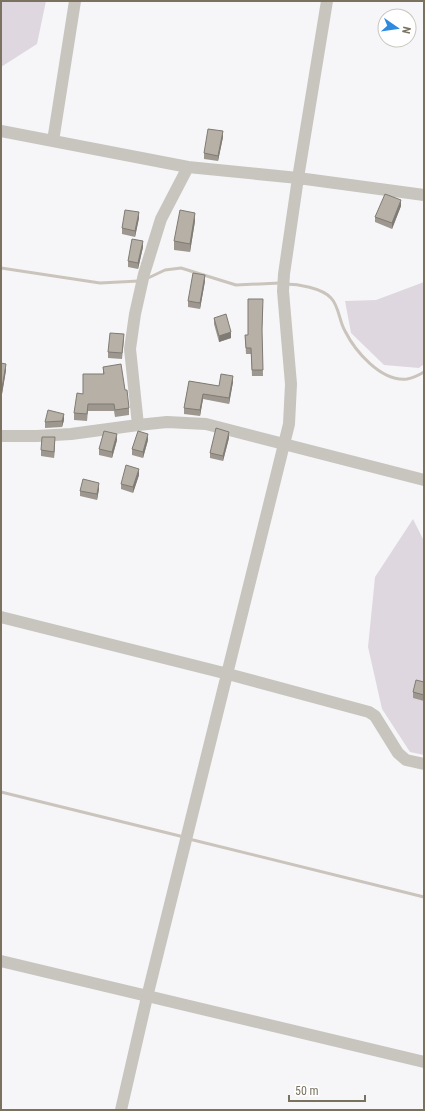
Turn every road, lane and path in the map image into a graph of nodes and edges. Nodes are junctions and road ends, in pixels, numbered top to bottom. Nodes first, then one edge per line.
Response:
1 (75, 1) edge
2 (326, 1) edge
3 (1, 131) edge
4 (53, 141) junction
5 (188, 167) junction
6 (298, 178) junction
7 (424, 194) edge
8 (138, 425) junction
9 (1, 436) edge
10 (285, 443) junction
11 (424, 480) edge
12 (1, 617) edge
13 (228, 674) junction
14 (424, 764) edge
15 (1, 961) edge
16 (147, 997) junction
17 (424, 1062) edge
18 (121, 1110) edge

1 - 4 street
2 - 6 street
3 - 4 street
4 - 5 street
5 - 6 street
5 - 8 street
6 - 7 street
6 - 10 street
8 - 9 street
8 - 10 street
10 - 11 street
10 - 13 street
12 - 13 street
13 - 14 street
13 - 16 street
15 - 16 street
16 - 17 street
16 - 18 street

